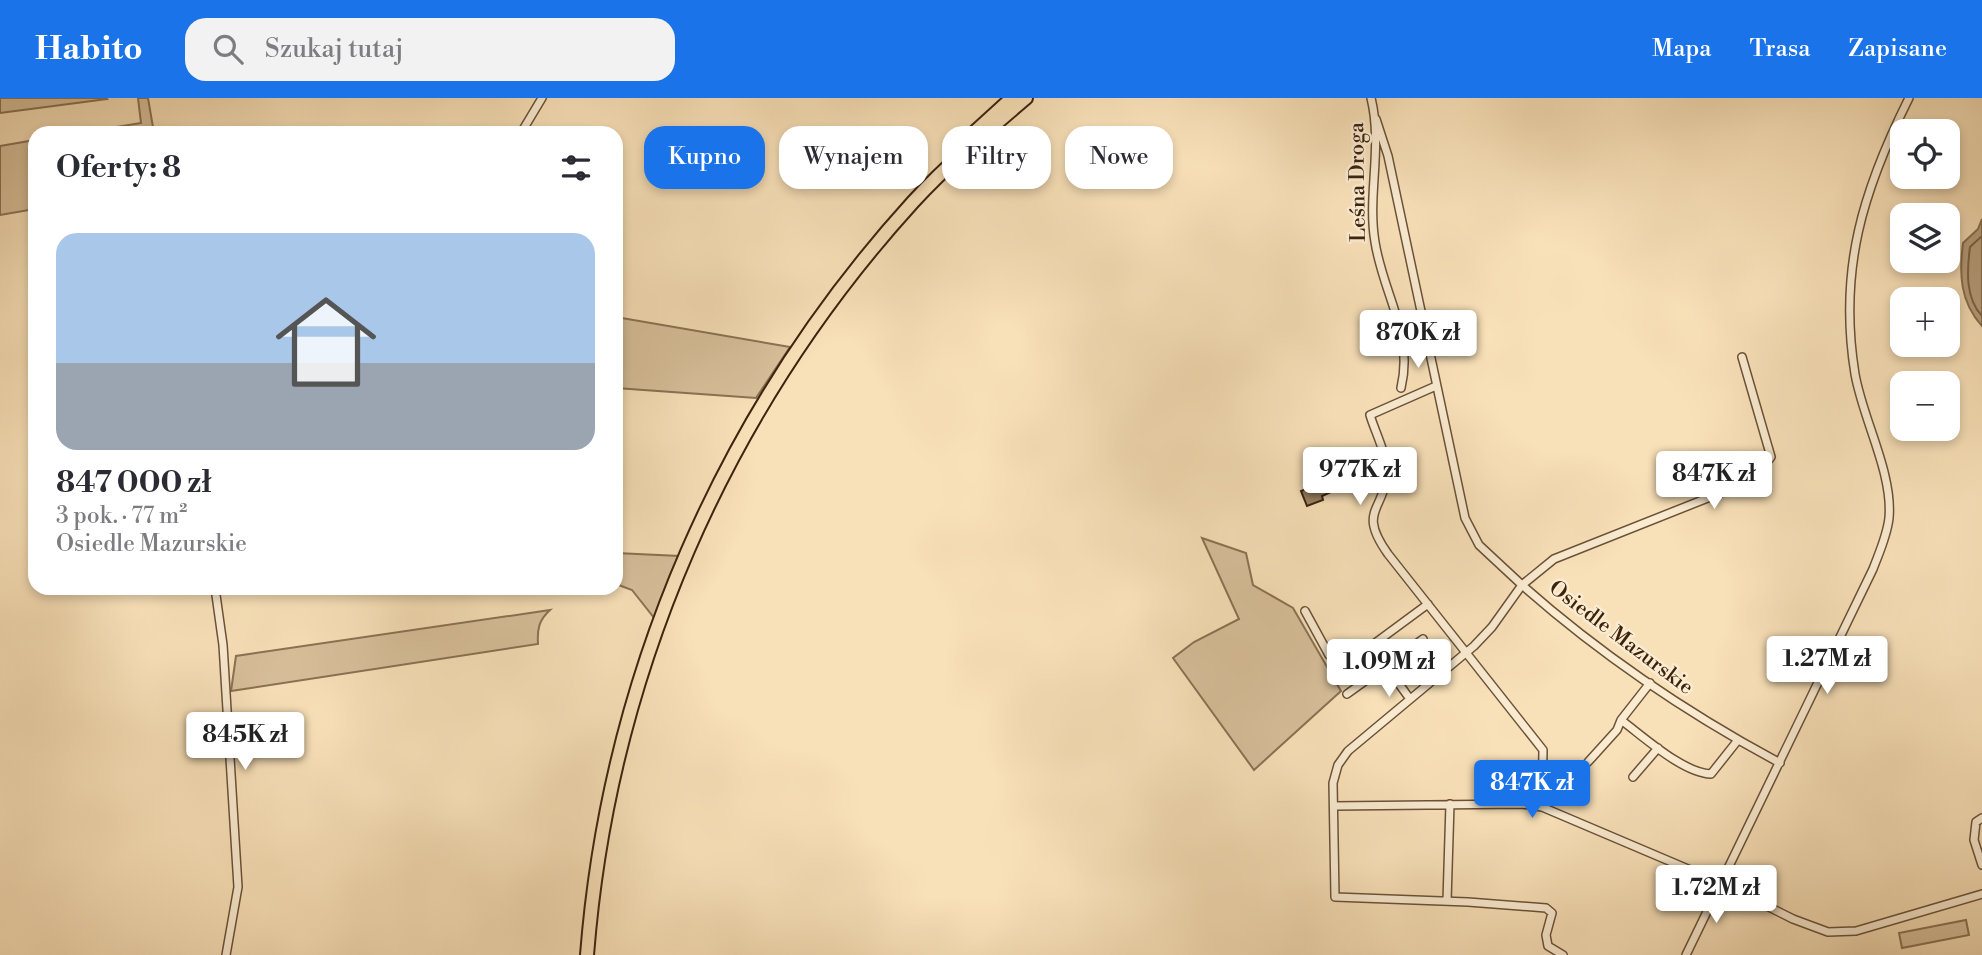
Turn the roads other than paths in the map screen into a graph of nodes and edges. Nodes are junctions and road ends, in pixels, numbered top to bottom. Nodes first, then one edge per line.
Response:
1 (542, 98) edge
2 (1012, 98) edge
3 (1026, 98) edge
4 (1371, 98) edge
5 (1909, 98) edge
6 (1376, 119) junction
7 (525, 126) edge
8 (936, 179) junction
9 (1742, 357) dead end
10 (1436, 386) junction
11 (1401, 388) dead end
12 (1522, 585) junction
13 (216, 595) edge
14 (1428, 604) junction
15 (1306, 611) dead end
16 (1423, 639) dead end
17 (1466, 653) junction
18 (1386, 666) junction
19 (1650, 683) junction
20 (1347, 694) dead end
21 (1410, 699) junction
22 (1621, 719) junction
23 (1738, 740) junction
24 (1658, 748) junction
25 (1588, 762) dead end
26 (1780, 763) junction
27 (1633, 777) dead end
28 (1450, 804) junction
29 (1334, 806) junction
30 (1542, 807) junction
31 (1982, 818) edge
32 (1982, 865) edge
33 (1721, 883) junction
34 (1982, 894) edge
35 (1447, 901) junction
36 (587, 954) edge
37 (226, 955) edge
38 (1563, 955) edge
39 (1686, 955) edge

1 - 7 street
2 - 8 main road
3 - 8 main road
4 - 6 street, Leśna Droga
5 - 26 street
6 - 10 street
6 - 11 street, Leśna Droga
8 - 36 main road
9 - 12 street
10 - 12 street
10 - 14 street
12 - 17 street, Osiedle Mazurskie
12 - 19 street, Osiedle Mazurskie
13 - 37 street
14 - 15 street
14 - 17 street
16 - 18 street
17 - 21 street, Osiedle Mazurskie
17 - 30 street
18 - 20 street
18 - 21 street
19 - 22 street
19 - 23 street, Osiedle Mazurskie
21 - 29 street, Osiedle Mazurskie
22 - 24 street
22 - 25 street
23 - 24 street
23 - 26 street, Osiedle Mazurskie
24 - 27 street
26 - 33 street
28 - 29 street
28 - 30 street
28 - 35 street
29 - 35 street, Osiedle Mazurskie
30 - 33 street
31 - 32 street
33 - 34 street
33 - 39 street
35 - 38 street, Osiedle Mazurskie

